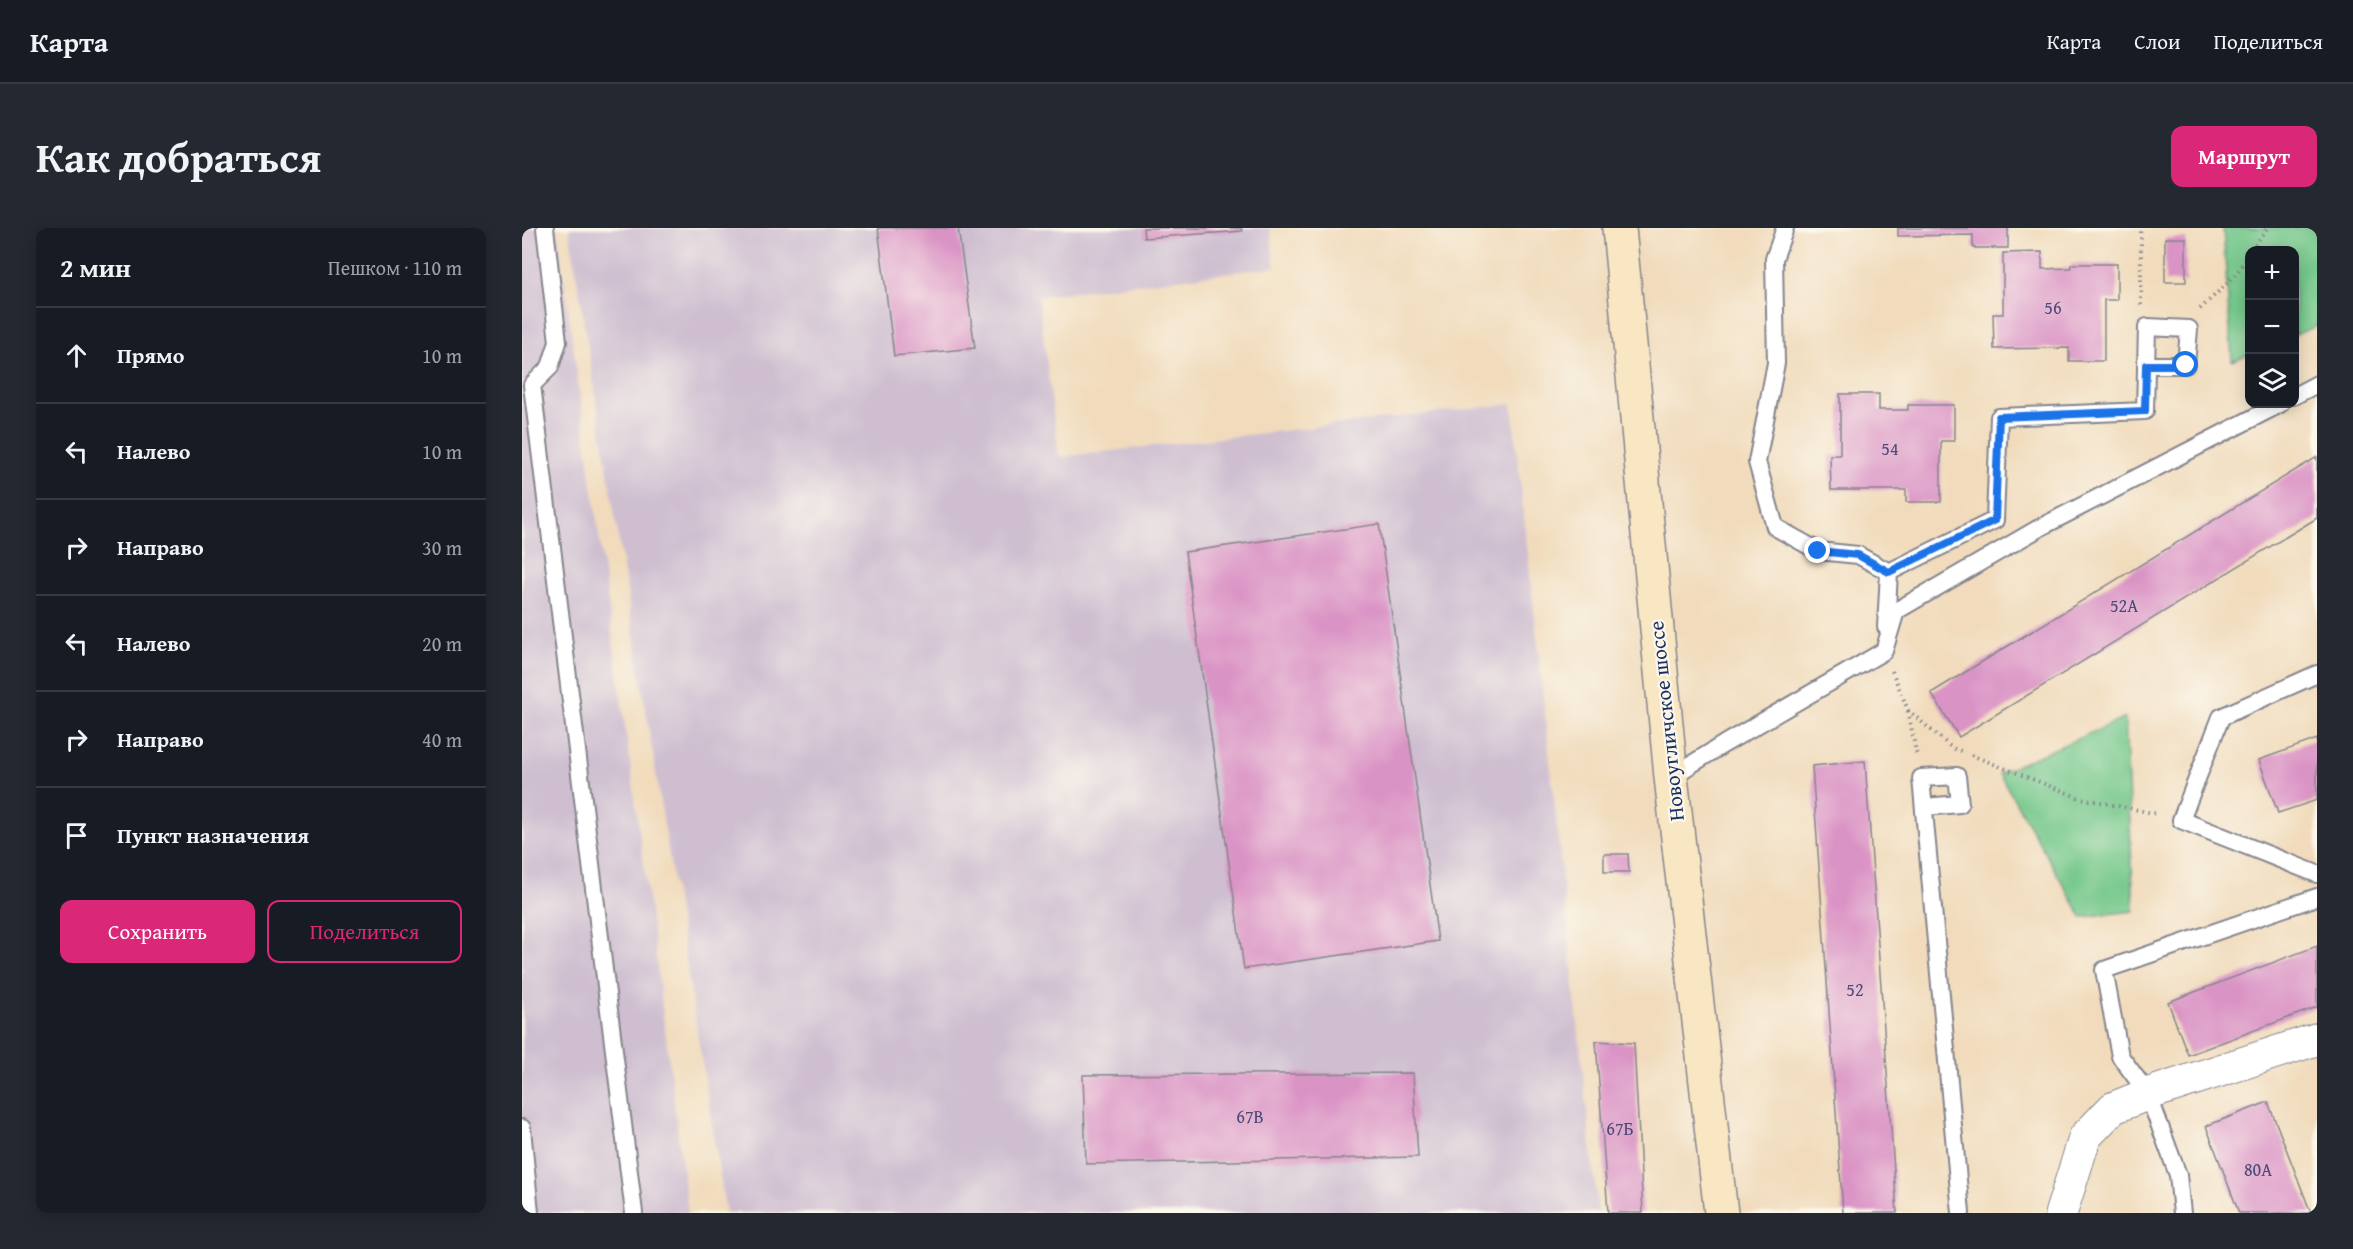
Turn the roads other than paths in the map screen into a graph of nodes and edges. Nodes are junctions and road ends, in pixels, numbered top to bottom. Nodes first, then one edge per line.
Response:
1 (545, 228) edge
2 (1619, 228) edge
3 (1785, 228) edge
4 (2146, 365) dead end
5 (2317, 384) edge
6 (527, 385) edge
7 (2299, 394) edge
8 (2272, 408) edge
9 (1889, 572) junction
10 (1884, 651) junction
11 (2317, 675) edge
12 (1671, 777) junction
13 (1924, 807) junction
14 (2317, 874) edge
15 (2317, 897) edge
16 (2317, 1039) edge
17 (2148, 1094) junction
18 (522, 1128) edge
19 (530, 1213) edge
20 (634, 1213) edge
21 (1721, 1213) edge
22 (1961, 1213) edge
23 (2061, 1213) edge
24 (2182, 1213) edge

1 - 6 lane
2 - 12 main road, Новоугличское шоссе
3 - 9 lane
4 - 9 lane
5 - 7 lane
6 - 20 lane
8 - 10 lane
9 - 10 lane
10 - 12 lane
11 - 14 lane
12 - 21 main road, Новоугличское шоссе
13 - 13 lane
13 - 22 lane
15 - 17 lane
16 - 17 street
17 - 23 street
17 - 24 lane
18 - 19 lane

